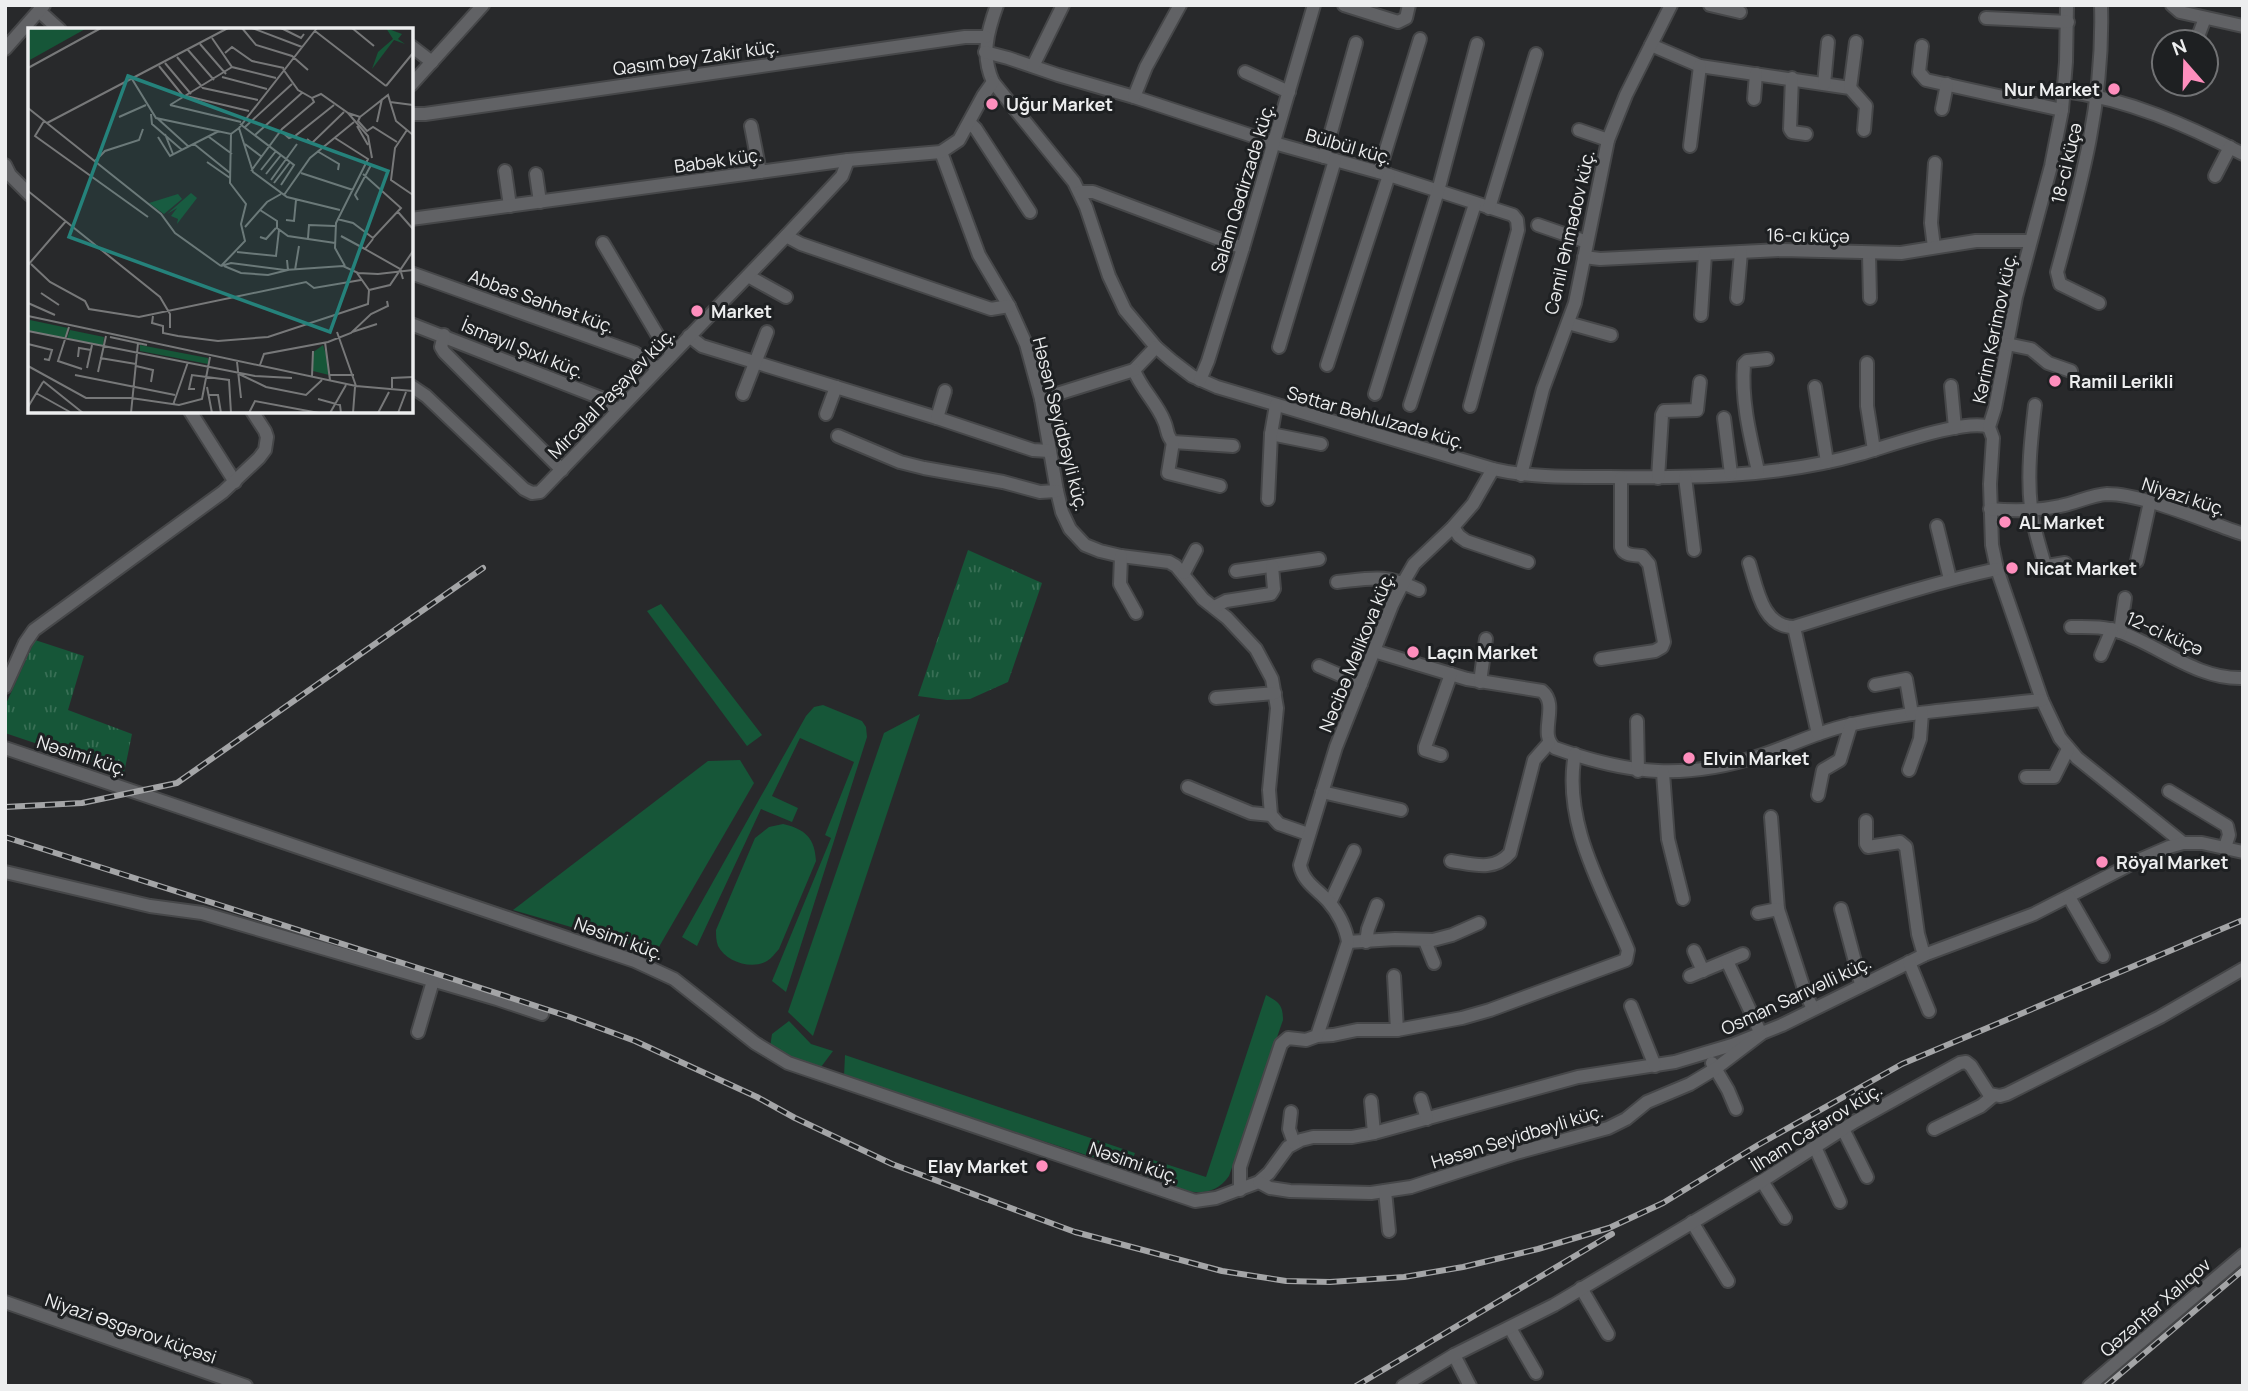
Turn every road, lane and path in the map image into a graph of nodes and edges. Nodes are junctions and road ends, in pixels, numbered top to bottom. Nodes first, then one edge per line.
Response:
1 (482, 5) edge
2 (997, 5) edge
3 (1063, 5) edge
4 (1180, 5) edge
5 (1314, 5) edge
6 (1344, 5) edge
7 (1409, 5) edge
8 (1671, 5) edge
9 (1710, 5) edge
10 (2067, 5) edge
11 (2101, 5) edge
12 (2172, 5) edge
13 (41, 8) edge
14 (1740, 12) dead end
15 (1986, 18) dead end
16 (2205, 18) junction
17 (2068, 22) junction
18 (2243, 26) edge
19 (58, 28) edge
20 (2201, 28) edge
21 (986, 37) junction
22 (1420, 38) dead end
23 (1828, 41) dead end
24 (1856, 42) dead end
25 (1356, 43) dead end
26 (1477, 44) dead end
27 (1651, 45) junction
28 (1922, 46) dead end
29 (413, 48) edge
30 (5, 49) edge
31 (985, 52) junction
32 (1536, 54) dead end
33 (432, 62) junction
34 (1033, 66) junction
35 (1700, 66) junction
36 (1244, 72) dead end
37 (1756, 74) junction
38 (1792, 78) junction
39 (993, 82) junction
40 (413, 83) edge
41 (1824, 84) junction
42 (1947, 84) junction
43 (1850, 88) junction
44 (2065, 91) junction
45 (1289, 92) junction
46 (2098, 96) junction
47 (1134, 97) junction
48 (1754, 99) dead end
49 (1942, 109) dead end
50 (2062, 110) junction
51 (413, 114) edge
52 (970, 123) junction
53 (751, 126) dead end
54 (1579, 130) dead end
55 (1864, 130) dead end
56 (1806, 134) dead end
57 (1608, 141) junction
58 (1274, 143) junction
59 (1690, 146) dead end
60 (2230, 147) junction
61 (941, 152) junction
62 (2243, 154) edge
63 (1329, 158) junction
64 (848, 160) junction
65 (1935, 163) dead end
66 (5, 165) edge
67 (505, 171) dead end
68 (760, 172) junction
69 (1384, 173) junction
70 (536, 174) dead end
71 (2215, 176) dead end
72 (1438, 191) junction
73 (1080, 192) junction
74 (28, 193) edge
75 (540, 202) junction
76 (1475, 204) junction
77 (510, 206) junction
78 (1489, 208) junction
79 (1030, 212) dead end
80 (413, 219) edge
81 (1538, 225) dead end
82 (786, 236) junction
83 (2030, 241) junction
84 (1587, 242) junction
85 (603, 243) dead end
86 (1243, 247) junction
87 (1934, 247) junction
88 (1741, 252) junction
89 (1705, 254) junction
90 (1869, 254) junction
91 (1584, 257) junction
92 (413, 274) edge
93 (748, 276) junction
94 (786, 297) dead end
95 (1737, 298) dead end
96 (1870, 298) dead end
97 (2099, 303) dead end
98 (1009, 306) junction
99 (1701, 315) dead end
100 (1568, 323) junction
101 (413, 325) edge
102 (767, 332) dead end
103 (444, 335) junction
104 (1611, 335) dead end
105 (689, 336) junction
106 (2007, 344) junction
107 (1156, 346) junction
108 (1279, 347) dead end
109 (672, 353) junction
110 (1767, 359) dead end
111 (755, 363) junction
112 (1867, 363) dead end
113 (1328, 365) dead end
114 (658, 368) junction
115 (1134, 370) junction
116 (2071, 371) dead end
117 (1200, 380) junction
118 (1700, 383) dead end
119 (1951, 386) dead end
120 (413, 387) edge
121 (836, 387) junction
122 (1815, 387) dead end
123 (945, 391) dead end
124 (743, 394) dead end
125 (1375, 394) dead end
126 (1041, 399) junction
127 (1276, 405) junction
128 (1410, 405) dead end
129 (2035, 405) dead end
130 (1470, 406) dead end
131 (618, 410) junction
132 (191, 413) edge
133 (253, 413) edge
134 (826, 414) dead end
135 (937, 418) junction
136 (1724, 418) dead end
137 (1989, 427) junction
138 (1955, 428) junction
139 (1271, 434) junction
140 (838, 436) dead end
141 (1173, 442) junction
142 (1321, 444) dead end
143 (1233, 446) dead end
144 (1874, 450) junction
145 (1049, 451) junction
146 (1827, 462) junction
147 (1493, 469) junction
148 (562, 470) junction
149 (1758, 471) junction
150 (1731, 474) junction
151 (1521, 475) junction
152 (1685, 477) junction
153 (1621, 478) junction
154 (1658, 478) junction
155 (235, 482) junction
156 (1220, 486) dead end
157 (1056, 491) junction
158 (1268, 499) dead end
159 (2150, 502) junction
160 (1990, 509) junction
161 (2031, 510) junction
162 (1937, 526) dead end
163 (1453, 527) junction
164 (2243, 534) edge
165 (1196, 550) dead end
166 (1693, 550) dead end
167 (1121, 556) junction
168 (1319, 559) dead end
169 (2137, 561) dead end
170 (1528, 562) dead end
171 (1749, 563) dead end
172 (2064, 563) dead end
173 (1272, 566) junction
174 (1997, 569) junction
175 (1236, 571) dead end
176 (1184, 573) junction
177 (1950, 579) junction
178 (1338, 582) dead end
179 (1403, 583) junction
180 (1419, 590) dead end
181 (2125, 597) dead end
182 (1214, 607) junction
183 (1136, 612) dead end
184 (1794, 627) junction
185 (2071, 627) dead end
186 (2116, 631) junction
187 (1486, 639) dead end
188 (1374, 651) junction
189 (2101, 655) dead end
190 (1601, 659) dead end
191 (1319, 666) dead end
192 (1451, 674) junction
193 (2243, 678) edge
194 (1480, 682) junction
195 (1361, 684) junction
196 (1875, 685) dead end
197 (5, 687) edge
198 (1275, 693) junction
199 (1216, 698) dead end
200 (2042, 700) junction
201 (1917, 713) junction
202 (1637, 721) dead end
203 (1851, 724) junction
204 (1818, 734) junction
205 (1549, 743) junction
206 (5, 748) edge
207 (2068, 749) junction
208 (1575, 754) junction
209 (1441, 755) dead end
210 (1909, 770) dead end
211 (1639, 771) junction
212 (1663, 773) junction
213 (2026, 777) dead end
214 (1188, 787) dead end
215 (2169, 791) dead end
216 (1322, 792) junction
217 (1818, 795) dead end
218 (1401, 810) dead end
219 (1271, 815) junction
220 (1771, 817) dead end
221 (1866, 821) dead end
222 (1308, 834) junction
223 (2183, 843) junction
224 (2225, 847) junction
225 (1354, 852) dead end
226 (2243, 852) edge
227 (1451, 861) dead end
228 (5, 872) edge
229 (2069, 897) junction
230 (1684, 899) dead end
231 (1330, 903) junction
232 (1377, 905) dead end
233 (1778, 909) junction
234 (1841, 909) dead end
235 (1758, 913) dead end
236 (1479, 923) dead end
237 (1424, 941) junction
238 (1348, 942) junction
239 (1366, 942) junction
240 (1694, 951) dead end
241 (1743, 954) dead end
242 (1924, 956) junction
243 (2102, 956) dead end
244 (1727, 961) junction
245 (1909, 962) junction
246 (1434, 963) dead end
247 (2243, 968) edge
248 (1703, 971) junction
249 (1394, 976) dead end
250 (1690, 976) dead end
251 (433, 981) junction
252 (1861, 984) junction
253 (1631, 1006) dead end
254 (1813, 1009) junction
255 (1929, 1011) dead end
256 (542, 1014) dead end
257 (1397, 1030) junction
258 (418, 1032) dead end
259 (1761, 1034) junction
260 (1317, 1036) junction
261 (1706, 1053) junction
262 (1655, 1066) junction
263 (1715, 1069) junction
264 (1993, 1096) junction
265 (1421, 1099) dead end
266 (1371, 1101) dead end
267 (1736, 1108) dead end
268 (1291, 1112) dead end
269 (1427, 1119) junction
270 (1843, 1129) junction
271 (1934, 1129) dead end
272 (1374, 1133) junction
273 (1294, 1143) junction
274 (1815, 1147) junction
275 (1867, 1177) dead end
276 (1762, 1181) junction
277 (1259, 1182) junction
278 (1240, 1189) junction
279 (1385, 1191) junction
280 (1840, 1202) dead end
281 (1785, 1218) dead end
282 (1692, 1222) junction
283 (1390, 1231) dead end
284 (2243, 1255) edge
285 (1728, 1281) dead end
286 (1581, 1289) junction
287 (5, 1303) edge
288 (1510, 1328) junction
289 (1608, 1334) dead end
290 (1454, 1355) junction
291 (1423, 1373) junction
292 (1536, 1373) dead end
293 (246, 1386) edge
294 (1403, 1386) edge
295 (1430, 1386) edge
296 (1470, 1386) edge
297 (2090, 1386) edge

1 - 33 street
2 - 21 street, Səttar Bəhlulzadə küç.
3 - 34 street
4 - 47 street
5 - 45 street, Salam Qədirzadə küç.
6 - 7 street
8 - 27 street, Cəmil Əhmədov küç.
9 - 14 street
10 - 17 street, Kərim Kərimov küç.
11 - 46 street, 18-ci küçə
12 - 16 street
13 - 19 street
13 - 30 street
15 - 17 street
16 - 18 street
16 - 20 street
17 - 44 street, Kərim Kərimov küç.
21 - 31 street, Səttar Bəhlulzadə küç.
21 - 51 street, Qasım bəy Zakir küç.
22 - 69 street
23 - 41 street
24 - 43 street
25 - 63 street
26 - 72 street
27 - 35 street
27 - 57 street, Cəmil Əhmədov küç.
28 - 42 street
29 - 33 street
31 - 34 street, Bülbül küç.
31 - 39 street, Səttar Bəhlulzadə küç.
32 - 78 street
33 - 40 street
34 - 47 street, Bülbül küç.
35 - 37 street
35 - 59 street
36 - 45 street
37 - 38 street
37 - 48 street
38 - 41 street
38 - 56 street
39 - 52 street
39 - 73 street, Səttar Bəhlulzadə küç.
41 - 43 street
42 - 49 street
42 - 50 street
43 - 55 street
44 - 46 street
44 - 50 street, Kərim Kərimov küç.
45 - 58 street, Salam Qədirzadə küç.
46 - 60 street
46 - 97 street, 18-ci küçə
47 - 58 street, Bülbül küç.
50 - 83 street, Kərim Kərimov küç.
52 - 61 street
52 - 79 street
53 - 68 street
54 - 57 street
57 - 84 street, Cəmil Əhmədov küç.
58 - 63 street, Bülbül küç.
58 - 86 street, Salam Qədirzadə küç.
60 - 62 street
60 - 71 street
61 - 64 street, Babək küç.
61 - 98 street, Həsən Seyidbəyli küç.
63 - 69 street, Bülbül küç.
63 - 108 street
64 - 68 street, Babək küç.
64 - 82 street, Mircəlal Paşayev küç.
65 - 87 street
66 - 74 street
67 - 77 street
68 - 75 street, Babək küç.
69 - 72 street, Bülbül küç.
69 - 113 street
70 - 75 street
72 - 76 street, Bülbül küç.
72 - 125 street
73 - 86 street
73 - 107 street, Səttar Bəhlulzadə küç.
75 - 77 street, Babək küç.
76 - 78 street, Bülbül küç.
76 - 128 street
77 - 80 street, Babək küç.
78 - 130 street, Bülbül küç.
81 - 84 street
82 - 93 street, Mircəlal Paşayev küç.
82 - 98 street
83 - 87 street, 16-cı küçə
83 - 106 street, Kərim Kərimov küç.
84 - 91 street, Cəmil Əhmədov küç.
85 - 109 street
86 - 117 street, Salam Qədirzadə küç.
87 - 90 street, 16-cı küçə
88 - 89 street, 16-cı küçə
88 - 90 street, 16-cı küçə
88 - 95 street
89 - 91 street, 16-cı küçə
89 - 99 street
90 - 96 street
91 - 100 street, Cəmil Əhmədov küç.
92 - 114 street, Abbas Səhhət küç.
93 - 94 street
93 - 105 street, Mircəlal Paşayev küç.
98 - 126 street, Həsən Seyidbəyli küç.
100 - 104 street
100 - 151 street, Cəmil Əhmədov küç.
101 - 103 street, İsmayıl Şıxlı küç.
102 - 111 street
103 - 131 street, İsmayıl Şıxlı küç.
103 - 148 street
105 - 109 street, Mircəlal Paşayev küç.
105 - 111 street
106 - 116 street
106 - 137 street, Kərim Kərimov küç.
107 - 115 street
107 - 117 street, Səttar Bəhlulzadə küç.
109 - 114 street, Mircəlal Paşayev küç.
110 - 149 street
111 - 121 street
111 - 124 street
112 - 144 street
114 - 131 street, Mircəlal Paşayev küç.
115 - 126 street
115 - 141 street
117 - 127 street, Səttar Bəhlulzadə küç.
118 - 154 street
119 - 138 street
120 - 148 street, Mircəlal Paşayev küç.
121 - 134 street
121 - 135 street
122 - 146 street
123 - 135 street
126 - 145 street, Həsən Seyidbəyli küç.
127 - 139 street
127 - 147 street, Səttar Bəhlulzadə küç.
129 - 161 street
131 - 148 street, Mircəlal Paşayev küç.
132 - 155 street
133 - 155 street
135 - 145 street
136 - 150 street
137 - 138 street, Səttar Bəhlulzadə küç.
137 - 160 street, Kərim Kərimov küç.
138 - 144 street, Səttar Bəhlulzadə küç.
139 - 142 street
139 - 158 street
140 - 157 street
141 - 143 street
141 - 156 street
144 - 146 street, Səttar Bəhlulzadə küç.
145 - 157 street, Həsən Seyidbəyli küç.
146 - 149 street, Səttar Bəhlulzadə küç.
147 - 151 street, Səttar Bəhlulzadə küç.
147 - 163 street, Nəcibə Məlikova küç.
149 - 150 street, Səttar Bəhlulzadə küç.
150 - 152 street, Səttar Bəhlulzadə küç.
151 - 153 street, Səttar Bəhlulzadə küç.
152 - 154 street, Səttar Bəhlulzadə küç.
152 - 166 street
153 - 154 street, Səttar Bəhlulzadə küç.
153 - 190 street
155 - 197 street
157 - 167 street, Həsən Seyidbəyli küç.
159 - 161 street, Niyazi küç.
159 - 164 street, Niyazi küç.
159 - 169 street
160 - 161 street, Niyazi küç.
160 - 174 street, Kərim Kərimov küç.
161 - 172 street
162 - 177 street
163 - 170 street
163 - 179 street, Nəcibə Məlikova küç.
165 - 176 street
167 - 176 street, Həsən Seyidbəyli küç.
167 - 183 street
168 - 173 street
171 - 184 street
173 - 175 street
173 - 182 street
174 - 177 street
174 - 200 street, Kərim Kərimov küç.
176 - 182 street, Həsən Seyidbəyli küç.
177 - 184 street
178 - 179 street
179 - 180 street
179 - 188 street, Nəcibə Məlikova küç.
181 - 186 street
182 - 198 street, Həsən Seyidbəyli küç.
184 - 204 street
185 - 186 street, 12-ci küçə
186 - 189 street
186 - 193 street, 12-ci küçə
187 - 194 street
188 - 192 street
188 - 195 street, Nəcibə Məlikova küç.
191 - 195 street
192 - 194 street
192 - 209 street
194 - 205 street
195 - 216 street, Nəcibə Məlikova küç.
196 - 201 street
198 - 199 street
198 - 219 street, Həsən Seyidbəyli küç.
200 - 201 street
200 - 207 street, Kərim Kərimov küç.
201 - 203 street
201 - 210 street
202 - 211 street
203 - 204 street
203 - 217 street
204 - 212 street
205 - 208 street
205 - 227 street
206 - 278 street, Nəsimi küç.
207 - 213 street
207 - 223 street, Kərim Kərimov küç.
208 - 211 street
208 - 257 street
211 - 212 street
212 - 230 street
214 - 219 street
215 - 224 street
216 - 218 street
216 - 222 street, Nəcibə Məlikova küç.
219 - 222 street
220 - 233 street
221 - 242 street
222 - 231 street
223 - 224 street, Osman Sarıvəlli küç.
223 - 229 street, Osman Sarıvəlli küç.
224 - 226 street, Osman Sarıvəlli küç.
225 - 231 street
228 - 251 street
229 - 242 street, Osman Sarıvəlli küç.
229 - 243 street
231 - 238 street
232 - 239 street
233 - 235 street
233 - 254 street
234 - 252 street
236 - 237 street
237 - 239 street
237 - 246 street
238 - 239 street
238 - 260 street
240 - 248 street
241 - 244 street
242 - 245 street, Osman Sarıvəlli küç.
244 - 248 street
244 - 259 street
245 - 252 street, Osman Sarıvəlli küç.
245 - 255 street
247 - 264 street
248 - 250 street
249 - 257 street
251 - 256 street
251 - 258 street
252 - 254 street, Osman Sarıvəlli küç.
253 - 262 street
254 - 259 street, Osman Sarıvəlli küç.
257 - 260 street
259 - 261 street, Osman Sarıvəlli küç.
259 - 263 street, Həsən Seyidbəyli küç.
260 - 278 street
261 - 262 street, Osman Sarıvəlli küç.
261 - 263 street
262 - 269 street, Osman Sarıvəlli küç.
263 - 267 street
263 - 279 street, Həsən Seyidbəyli küç.
264 - 270 street, İlham Cəfərov küç.
264 - 271 street
265 - 269 street
266 - 272 street
268 - 273 street
269 - 272 street, Osman Sarıvəlli küç.
270 - 274 street, İlham Cəfərov küç.
270 - 275 street
272 - 273 street, Osman Sarıvəlli küç.
273 - 277 street
274 - 276 street, İlham Cəfərov küç.
274 - 280 street
276 - 281 street
276 - 282 street, İlham Cəfərov küç.
277 - 278 street
277 - 279 street, Həsən Seyidbəyli küç.
279 - 283 street
282 - 285 street
282 - 286 street, İlham Cəfərov küç.
284 - 297 street, Qəzənfər Xalıqov
286 - 288 street, İlham Cəfərov küç.
286 - 289 street
287 - 293 street, Niyazi Əsgərov küçəsi
288 - 290 street, İlham Cəfərov küç.
288 - 292 street
290 - 291 street, İlham Cəfərov küç.
290 - 296 street
291 - 294 street, İlham Cəfərov küç.
291 - 295 street

